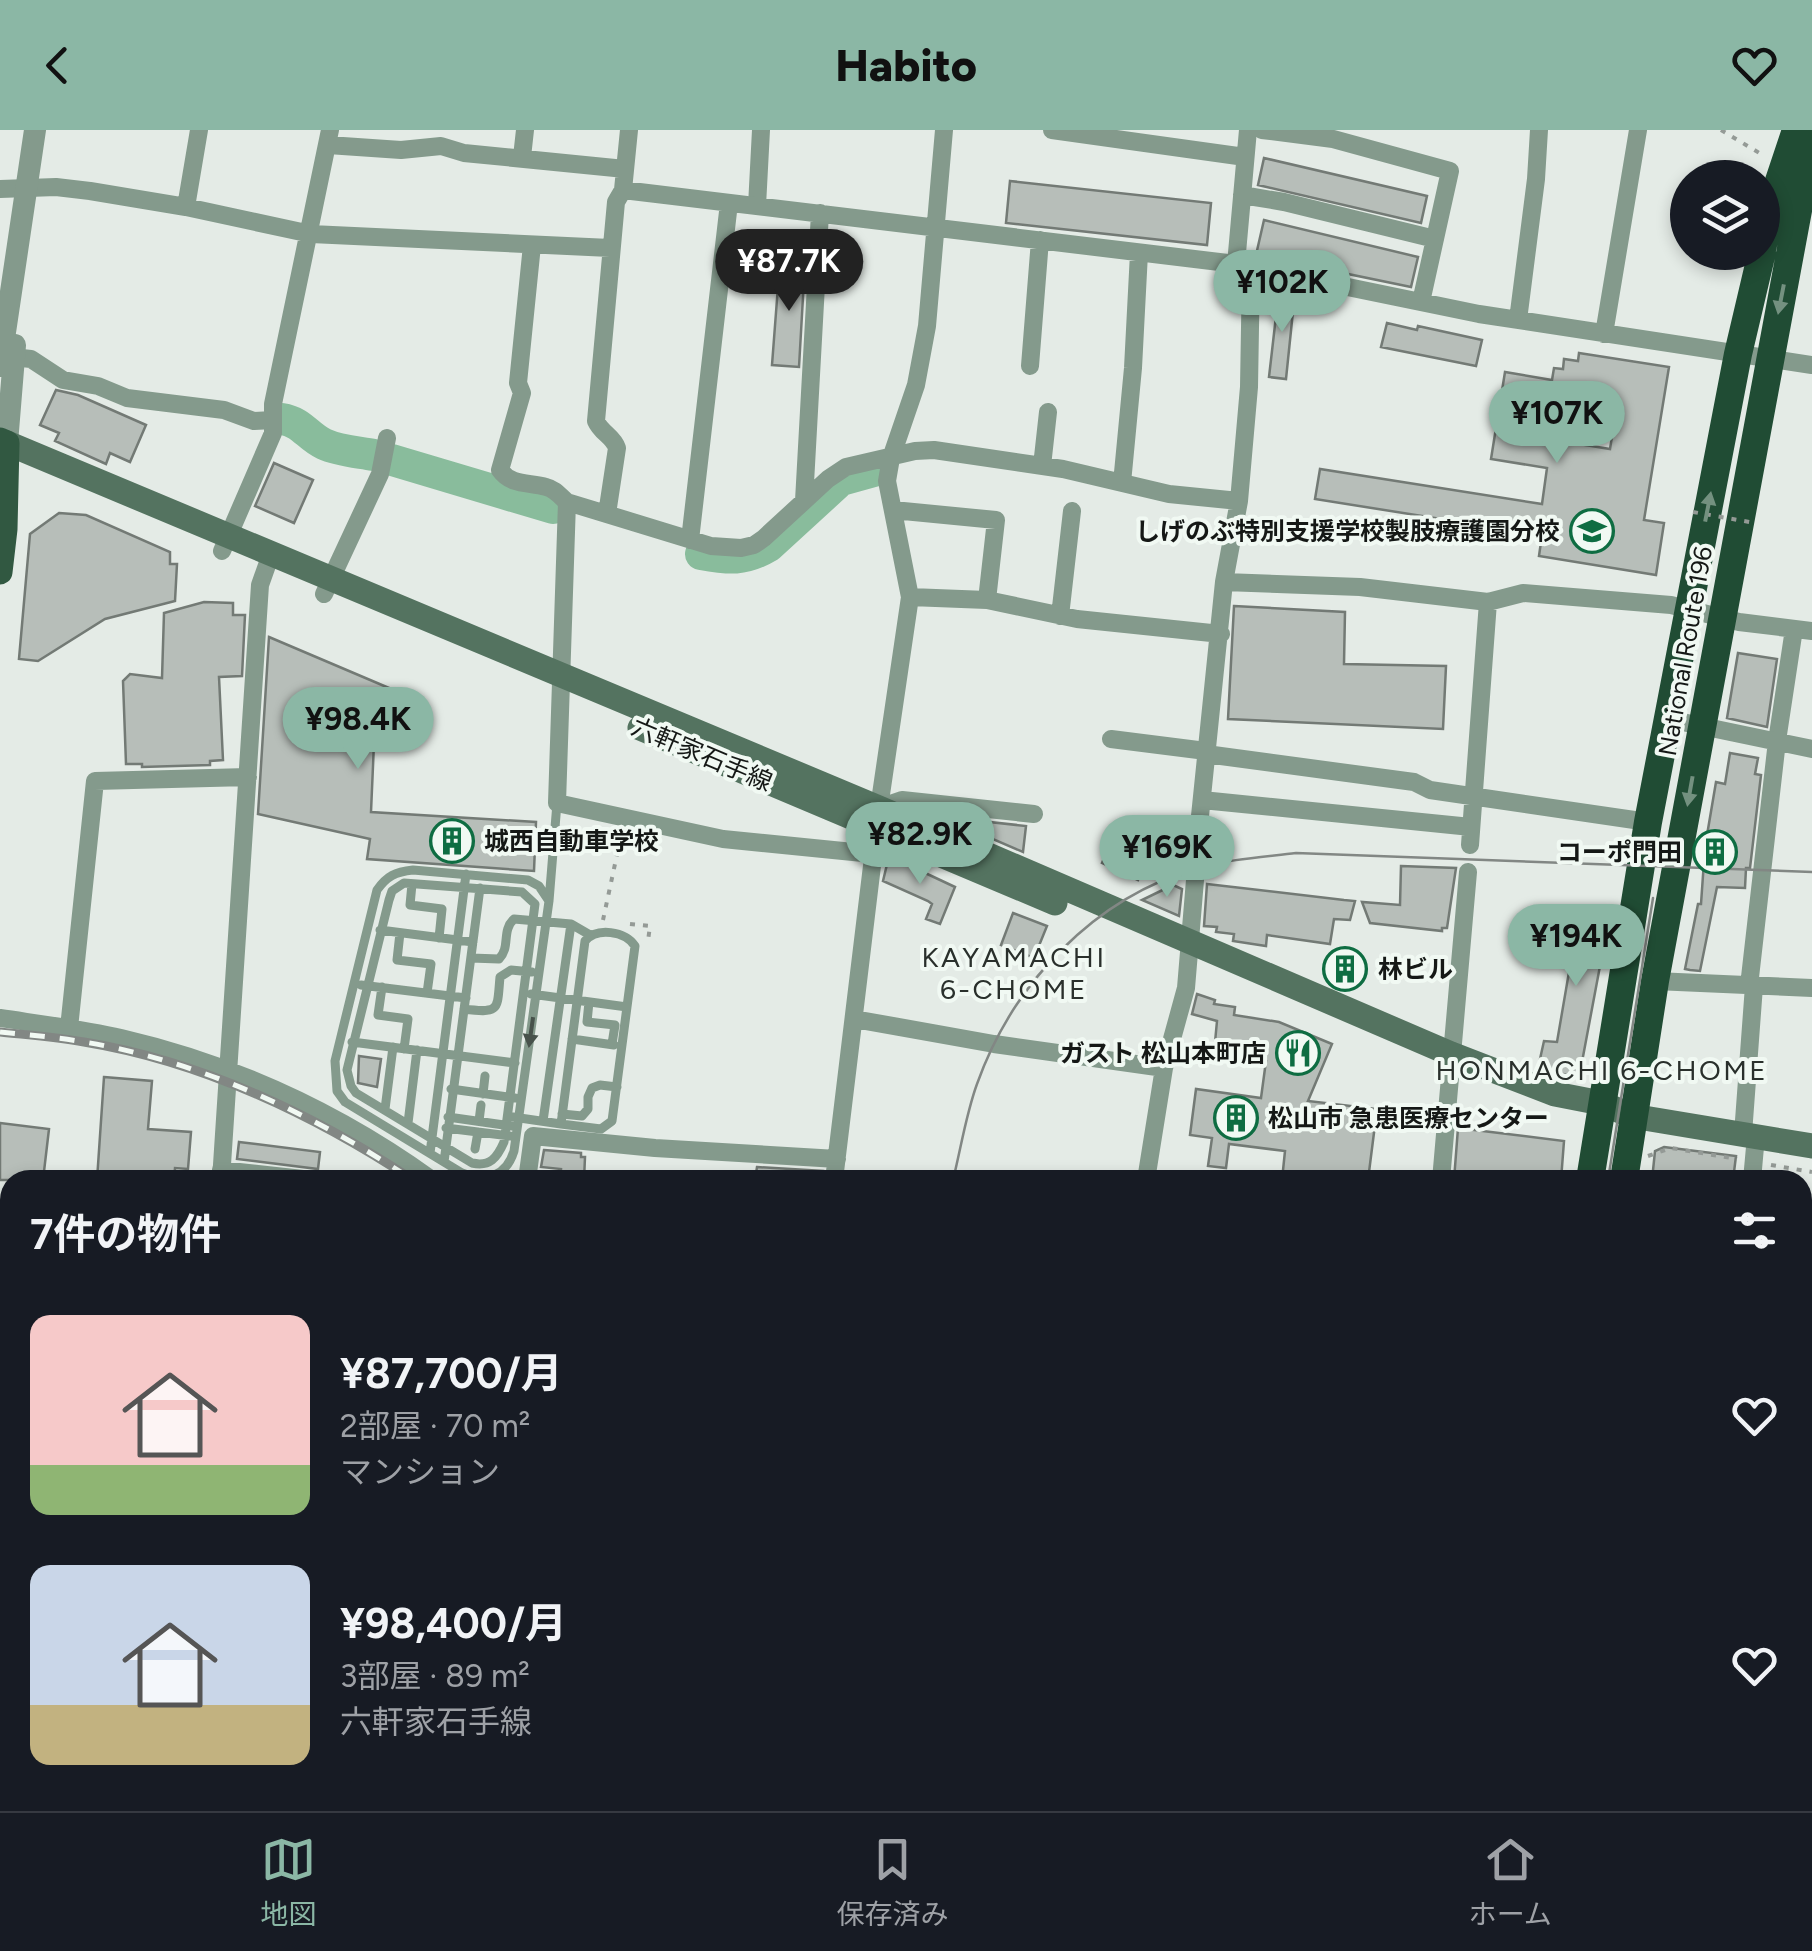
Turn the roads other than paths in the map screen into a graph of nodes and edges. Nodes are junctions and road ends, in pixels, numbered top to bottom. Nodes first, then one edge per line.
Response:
1 (35, 130) edge
2 (199, 130) edge
3 (525, 130) edge
4 (629, 130) edge
5 (761, 130) edge
6 (944, 130) edge
7 (1052, 130) edge
8 (1248, 130) edge
9 (1262, 130) edge
10 (1539, 130) edge
11 (1638, 130) edge
12 (1780, 130) edge
13 (1796, 130) edge
14 (1812, 135) edge
15 (329, 137) edge
16 (442, 138) edge
17 (522, 157) junction
18 (1246, 157) junction
19 (625, 169) junction
20 (0, 189) edge
21 (624, 190) junction
22 (1796, 194) edge
23 (1242, 195) junction
24 (27, 198) junction
25 (729, 202) junction
26 (757, 206) junction
27 (186, 207) junction
28 (820, 214) junction
29 (1780, 221) edge
30 (937, 228) junction
31 (311, 234) junction
32 (1435, 239) junction
33 (1040, 240) junction
34 (532, 244) junction
35 (610, 248) junction
36 (1139, 252) junction
37 (1243, 266) junction
38 (1758, 270) edge
39 (1421, 302) junction
40 (1518, 320) junction
41 (1604, 334) junction
42 (1738, 354) junction
43 (5, 360) edge
44 (1769, 360) junction
45 (1812, 365) edge
46 (1030, 366) dead end
47 (1048, 412) dead end
48 (273, 420) junction
49 (388, 438) dead end
50 (3, 449) edge
51 (891, 458) junction
52 (1042, 466) junction
53 (1122, 483) junction
54 (804, 501) junction
55 (1239, 501) junction
56 (566, 502) junction
57 (893, 510) junction
58 (1072, 511) dead end
59 (607, 514) junction
60 (690, 540) junction
61 (225, 543) junction
62 (268, 561) junction
63 (0, 572) edge
64 (1224, 582) junction
65 (328, 587) junction
66 (910, 598) junction
67 (987, 600) junction
68 (1488, 602) junction
69 (1688, 610) junction
70 (1060, 616) junction
71 (1721, 617) junction
72 (1803, 630) edge
73 (1221, 634) junction
74 (562, 685) junction
75 (1668, 720) junction
76 (1702, 725) junction
77 (1111, 739) dead end
78 (1777, 741) junction
79 (1812, 749) edge
80 (1206, 752) junction
81 (248, 777) junction
82 (1472, 796) junction
83 (1202, 800) junction
84 (557, 803) junction
85 (1034, 814) dead end
86 (1648, 822) junction
87 (876, 830) junction
88 (1196, 855) dead end
89 (1468, 872) dead end
90 (466, 874) junction
91 (482, 876) junction
92 (1195, 880) dead end
93 (412, 884) junction
94 (464, 889) junction
95 (480, 890) junction
96 (549, 900) junction
97 (534, 920) junction
98 (546, 921) junction
99 (571, 924) junction
100 (368, 929) junction
101 (382, 931) junction
102 (400, 933) junction
103 (590, 935) junction
104 (438, 938) junction
105 (458, 940) junction
106 (473, 942) junction
107 (1190, 951) junction
108 (471, 958) junction
109 (527, 971) junction
110 (539, 973) junction
111 (1655, 981) junction
112 (354, 984) junction
113 (367, 986) junction
114 (1752, 986) junction
115 (382, 987) junction
116 (1812, 988) edge
117 (427, 993) junction
118 (524, 994) junction
119 (536, 995) junction
120 (450, 996) junction
121 (560, 998) junction
122 (577, 1000) junction
123 (590, 1002) junction
124 (465, 1004) junction
125 (627, 1007) junction
126 (0, 1018) edge
127 (854, 1019) junction
128 (69, 1028) junction
129 (572, 1039) junction
130 (340, 1040) junction
131 (354, 1042) junction
132 (617, 1045) junction
133 (392, 1048) junction
134 (404, 1049) junction
135 (417, 1050) junction
136 (443, 1054) junction
137 (458, 1056) junction
138 (1450, 1062) junction
139 (514, 1063) junction
140 (526, 1065) junction
141 (1164, 1068) junction
142 (227, 1071) junction
143 (485, 1076) dead end
144 (617, 1087) junction
145 (438, 1088) junction
146 (454, 1090) junction
147 (510, 1097) junction
148 (482, 1099) junction
149 (522, 1099) junction
150 (385, 1109) junction
151 (1600, 1111) junction
152 (1632, 1116) junction
153 (561, 1119) junction
154 (408, 1122) junction
155 (544, 1122) junction
156 (449, 1123) junction
157 (433, 1126) junction
158 (512, 1126) junction
159 (478, 1127) junction
160 (446, 1146) junction
161 (1812, 1146) edge
162 (475, 1149) dead end
163 (430, 1153) junction
164 (1751, 1153) edge
165 (836, 1159) junction
166 (444, 1162) junction
167 (221, 1170) edge
168 (417, 1170) edge
169 (460, 1170) edge
170 (503, 1170) edge
171 (528, 1170) edge
172 (835, 1170) edge
173 (1148, 1170) edge
174 (1442, 1170) edge
175 (1591, 1170) edge
176 (1625, 1170) edge

1 - 24 street
2 - 27 street
3 - 17 street
4 - 19 street
5 - 26 street
6 - 30 street
7 - 18 street
8 - 18 street
9 - 32 street
10 - 40 street
11 - 41 street
12 - 22 street
13 - 22 highway, National Route 196
14 - 22 highway, National Route 196
15 - 16 street
15 - 31 street
16 - 17 street
17 - 19 street
18 - 23 street
19 - 21 street
20 - 24 street
21 - 25 street
21 - 35 street
22 - 29 highway, National Route 196
22 -> 44 highway, National Route 196
23 - 32 street
23 - 37 street
24 - 27 street
24 - 43 street
25 - 26 street
25 - 60 street
26 - 28 street
27 - 31 street
28 - 30 street
28 - 54 street
30 - 33 street
30 - 51 street
31 - 34 street
31 - 48 street
32 - 39 street
33 - 36 street
33 - 46 street
34 - 35 street
34 - 56 street
35 - 59 street
36 - 37 street
36 - 53 street
37 - 39 street
37 - 55 street
38 - 42 highway, National Route 196
39 - 40 street
40 - 41 street
41 - 42 street
42 - 44 street
69 -> 42 highway, National Route 196
43 - 48 street
43 - 50 street
44 - 45 street
44 - 71 highway, National Route 196
47 - 52 street
48 - 61 street
49 - 65 street
50 - 61 main road, 六軒家石手線
50 - 63 main road
51 - 52 street
51 - 54 street
51 - 57 street
52 - 53 street
53 - 55 street
54 - 60 street
55 - 64 street
56 - 59 street
56 - 74 street
57 - 66 street
57 - 67 street
58 - 70 street
59 - 60 street
61 - 62 main road, 六軒家石手線
62 - 65 main road, 六軒家石手線
62 - 81 street
64 - 68 street
64 - 73 street
65 - 74 main road, 六軒家石手線
66 - 67 street
66 - 87 street
67 - 70 street
68 - 69 street
68 - 82 street
69 - 71 street
69 - 75 highway, National Route 196
70 - 73 street
71 - 72 street
71 - 76 highway, National Route 196
72 - 78 street
73 - 80 street
74 - 84 street
74 - 87 main road, 六軒家石手線
75 - 76 street
75 - 86 highway, National Route 196
76 - 78 street
76 -> 111 highway, National Route 196
77 - 80 street
78 - 79 street
78 - 114 street
80 - 82 street
80 - 83 street
81 - 128 street
81 - 142 street
82 - 83 street
82 - 86 street
83 - 88 street
84 - 87 street
84 - 96 lane
85 - 87 street
86 - 151 highway, National Route 196
87 - 107 main road, 六軒家石手線
87 - 127 street
89 - 138 street
90 - 91 lane
90 - 94 lane
90 - 100 lane
91 - 95 lane
91 - 96 lane
92 - 107 street
93 - 94 lane
93 - 101 lane
93 - 104 lane
94 - 95 lane
94 - 105 lane
95 - 97 lane
95 - 106 lane
96 - 98 lane
97 - 98 lane
97 - 108 lane
97 - 109 lane
98 - 99 lane
98 - 110 lane
99 - 103 lane
99 - 121 lane
100 - 101 lane
100 - 112 lane
101 - 102 lane
101 - 113 lane
102 - 104 lane
102 - 117 lane
103 - 122 lane
103 - 125 lane
104 - 105 lane
105 - 106 lane
105 - 120 lane
106 - 108 lane
107 - 138 main road, 六軒家石手線
107 - 141 street
108 - 124 lane
109 - 110 lane
109 - 118 lane
109 - 124 lane
110 - 119 lane
111 - 114 street
111 - 152 highway, National Route 196
112 - 113 lane
112 - 130 lane
113 - 115 lane
113 - 131 lane
114 - 116 street
114 - 164 street
115 - 117 lane
115 - 134 lane
117 - 120 lane
118 - 119 lane
118 - 139 lane
119 - 121 lane
119 -> 140 lane
120 - 124 lane
120 - 136 lane
121 - 122 lane
121 - 155 lane
122 - 123 lane
122 - 129 lane
123 - 125 lane
123 - 132 lane
124 - 137 lane
125 - 132 lane
126 - 128 street
127 - 141 street
127 - 165 street
128 - 142 street
129 - 132 lane
129 - 153 lane
130 - 131 lane
130 - 163 lane
131 - 133 lane
131 - 150 lane
132 - 144 lane
133 - 134 lane
133 - 150 lane
134 - 135 lane
135 - 136 lane
135 - 154 lane
136 - 137 lane
136 - 145 lane
137 - 139 lane
137 - 146 lane
138 - 151 main road, 六軒家石手線
138 - 174 street
139 - 140 lane
139 - 147 lane
140 - 149 lane
141 - 173 street
142 - 167 street
142 - 168 street
143 - 148 lane
144 - 153 lane
144 - 153 lane
145 - 146 lane
145 - 157 lane
146 - 148 lane
146 - 156 lane
147 - 148 lane
147 - 149 lane
147 - 158 lane
148 - 159 lane
149 - 158 lane
150 - 154 lane
151 - 152 main road, 六軒家石手線
151 - 175 highway, National Route 196
152 - 164 main road, 六軒家石手線
152 - 176 highway, National Route 196
153 - 155 lane
154 - 157 lane
155 - 158 lane
156 - 157 lane
156 - 159 lane
156 - 160 lane
157 - 160 lane
157 - 163 lane
158 - 159 lane
158 - 160 lane
158 - 170 lane
159 - 162 lane
160 - 166 lane
161 - 164 main road, 六軒家石手線
163 - 166 lane
165 - 171 street
165 - 172 street
166 - 169 lane

